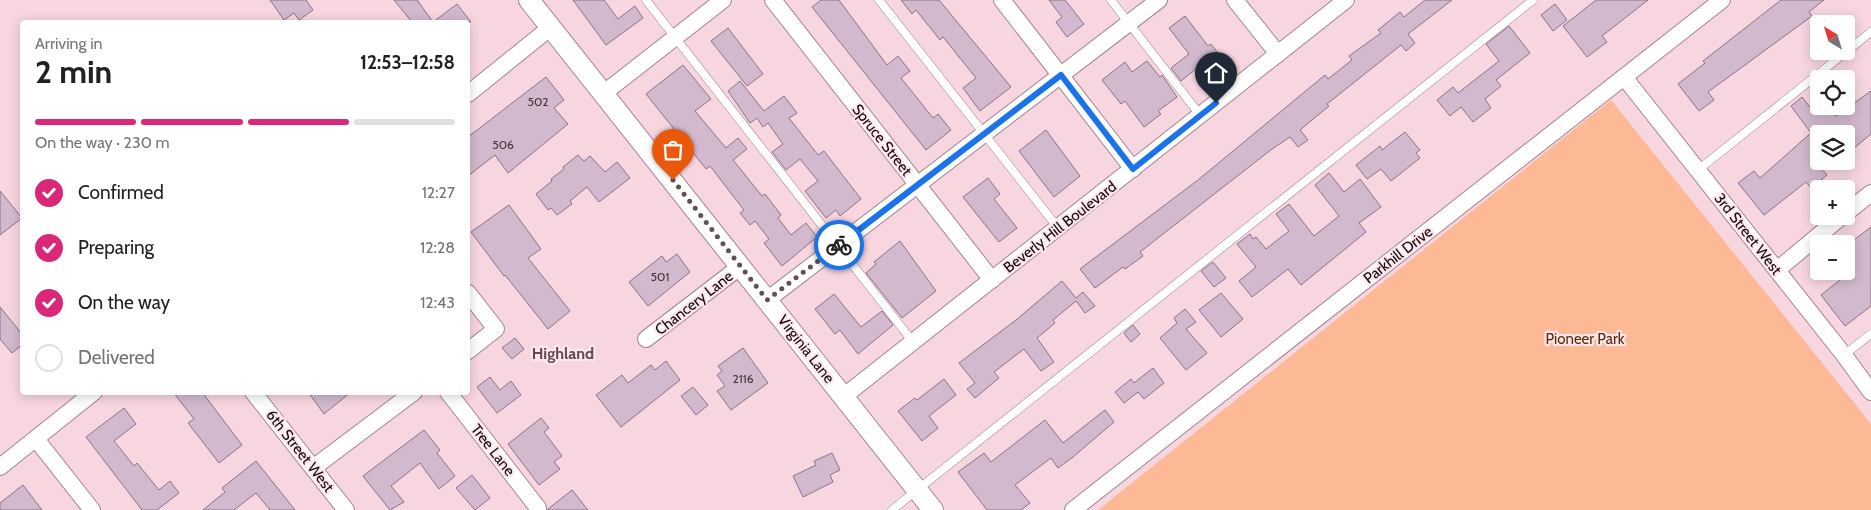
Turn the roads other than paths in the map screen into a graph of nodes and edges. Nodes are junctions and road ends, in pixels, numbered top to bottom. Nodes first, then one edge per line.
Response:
1 (529, 0) edge
2 (646, 0) edge
3 (723, 0) edge
4 (773, 0) edge
5 (880, 0) edge
6 (1002, 0) edge
7 (1111, 0) edge
8 (1159, 0) edge
9 (1235, 0) edge
10 (1345, 0) edge
11 (1533, 0) edge
12 (1722, 0) edge
13 (1129, 23) junction
14 (552, 27) junction
15 (1871, 32) edge
16 (675, 37) junction
17 (1278, 54) junction
18 (1061, 75) junction
19 (1624, 77) junction
20 (470, 92) edge
21 (604, 93) junction
22 (1200, 115) junction
23 (984, 134) junction
24 (1133, 169) junction
25 (1698, 170) junction
26 (917, 185) junction
27 (1871, 193) edge
28 (1855, 206) edge
29 (1831, 225) edge
30 (1058, 228) junction
31 (836, 247) junction
32 (741, 266) junction
33 (1777, 270) junction
34 (992, 280) junction
35 (470, 296) edge
36 (767, 300) junction
37 (1871, 334) edge
38 (646, 340) dead end
39 (913, 342) junction
40 (470, 349) edge
41 (1844, 355) junction
42 (1871, 392) edge
43 (90, 395) edge
44 (255, 395) edge
45 (410, 395) edge
46 (450, 395) edge
47 (843, 397) junction
48 (36, 439) junction
49 (0, 467) edge
50 (313, 468) junction
51 (918, 490) junction
52 (538, 508) dead end
53 (92, 510) edge
54 (346, 510) edge
55 (892, 510) edge
56 (933, 510) edge
57 (1073, 510) edge

1 - 14 street, Virginia Lane
2 - 16 lane
3 - 16 street
4 - 26 street, Spruce Street
5 - 23 lane
6 - 18 street
7 - 13 lane
8 - 13 street
9 - 17 street
10 - 17 street, Beverly Hill Boulevard
11 - 51 lane
12 - 19 street, Parkhill Drive
13 - 18 street
13 - 22 lane
14 - 20 street
14 - 21 street, Virginia Lane
15 - 25 lane
16 - 21 street
16 - 31 lane
17 - 22 street, Beverly Hill Boulevard
18 - 23 street
18 - 24 street
19 - 25 street, 3rd Street West
19 - 57 street, Parkhill Drive
21 - 32 street, Virginia Lane
22 - 24 street, Beverly Hill Boulevard
23 - 26 street
23 - 30 lane
24 - 30 street, Beverly Hill Boulevard
25 - 33 street, 3rd Street West
26 - 31 street
26 - 34 street, Spruce Street
27 - 28 street
29 - 33 street
30 - 34 street, Beverly Hill Boulevard
31 - 36 street
31 - 39 lane
32 - 36 street, Virginia Lane
32 - 38 street, Chancery Lane
33 - 41 street, 3rd Street West
34 - 39 street, Beverly Hill Boulevard
35 - 40 street
36 - 47 street, Virginia Lane
37 - 41 lane
39 - 47 street, Beverly Hill Boulevard
41 - 42 street, 3rd Street West
43 - 48 street
44 - 50 street, 6th Street West
45 - 50 street
46 - 52 street, Tree Lane
47 - 51 street, Virginia Lane
48 - 49 street
48 - 53 street
50 - 54 street, 6th Street West
51 - 55 lane
51 - 56 street, Virginia Lane

